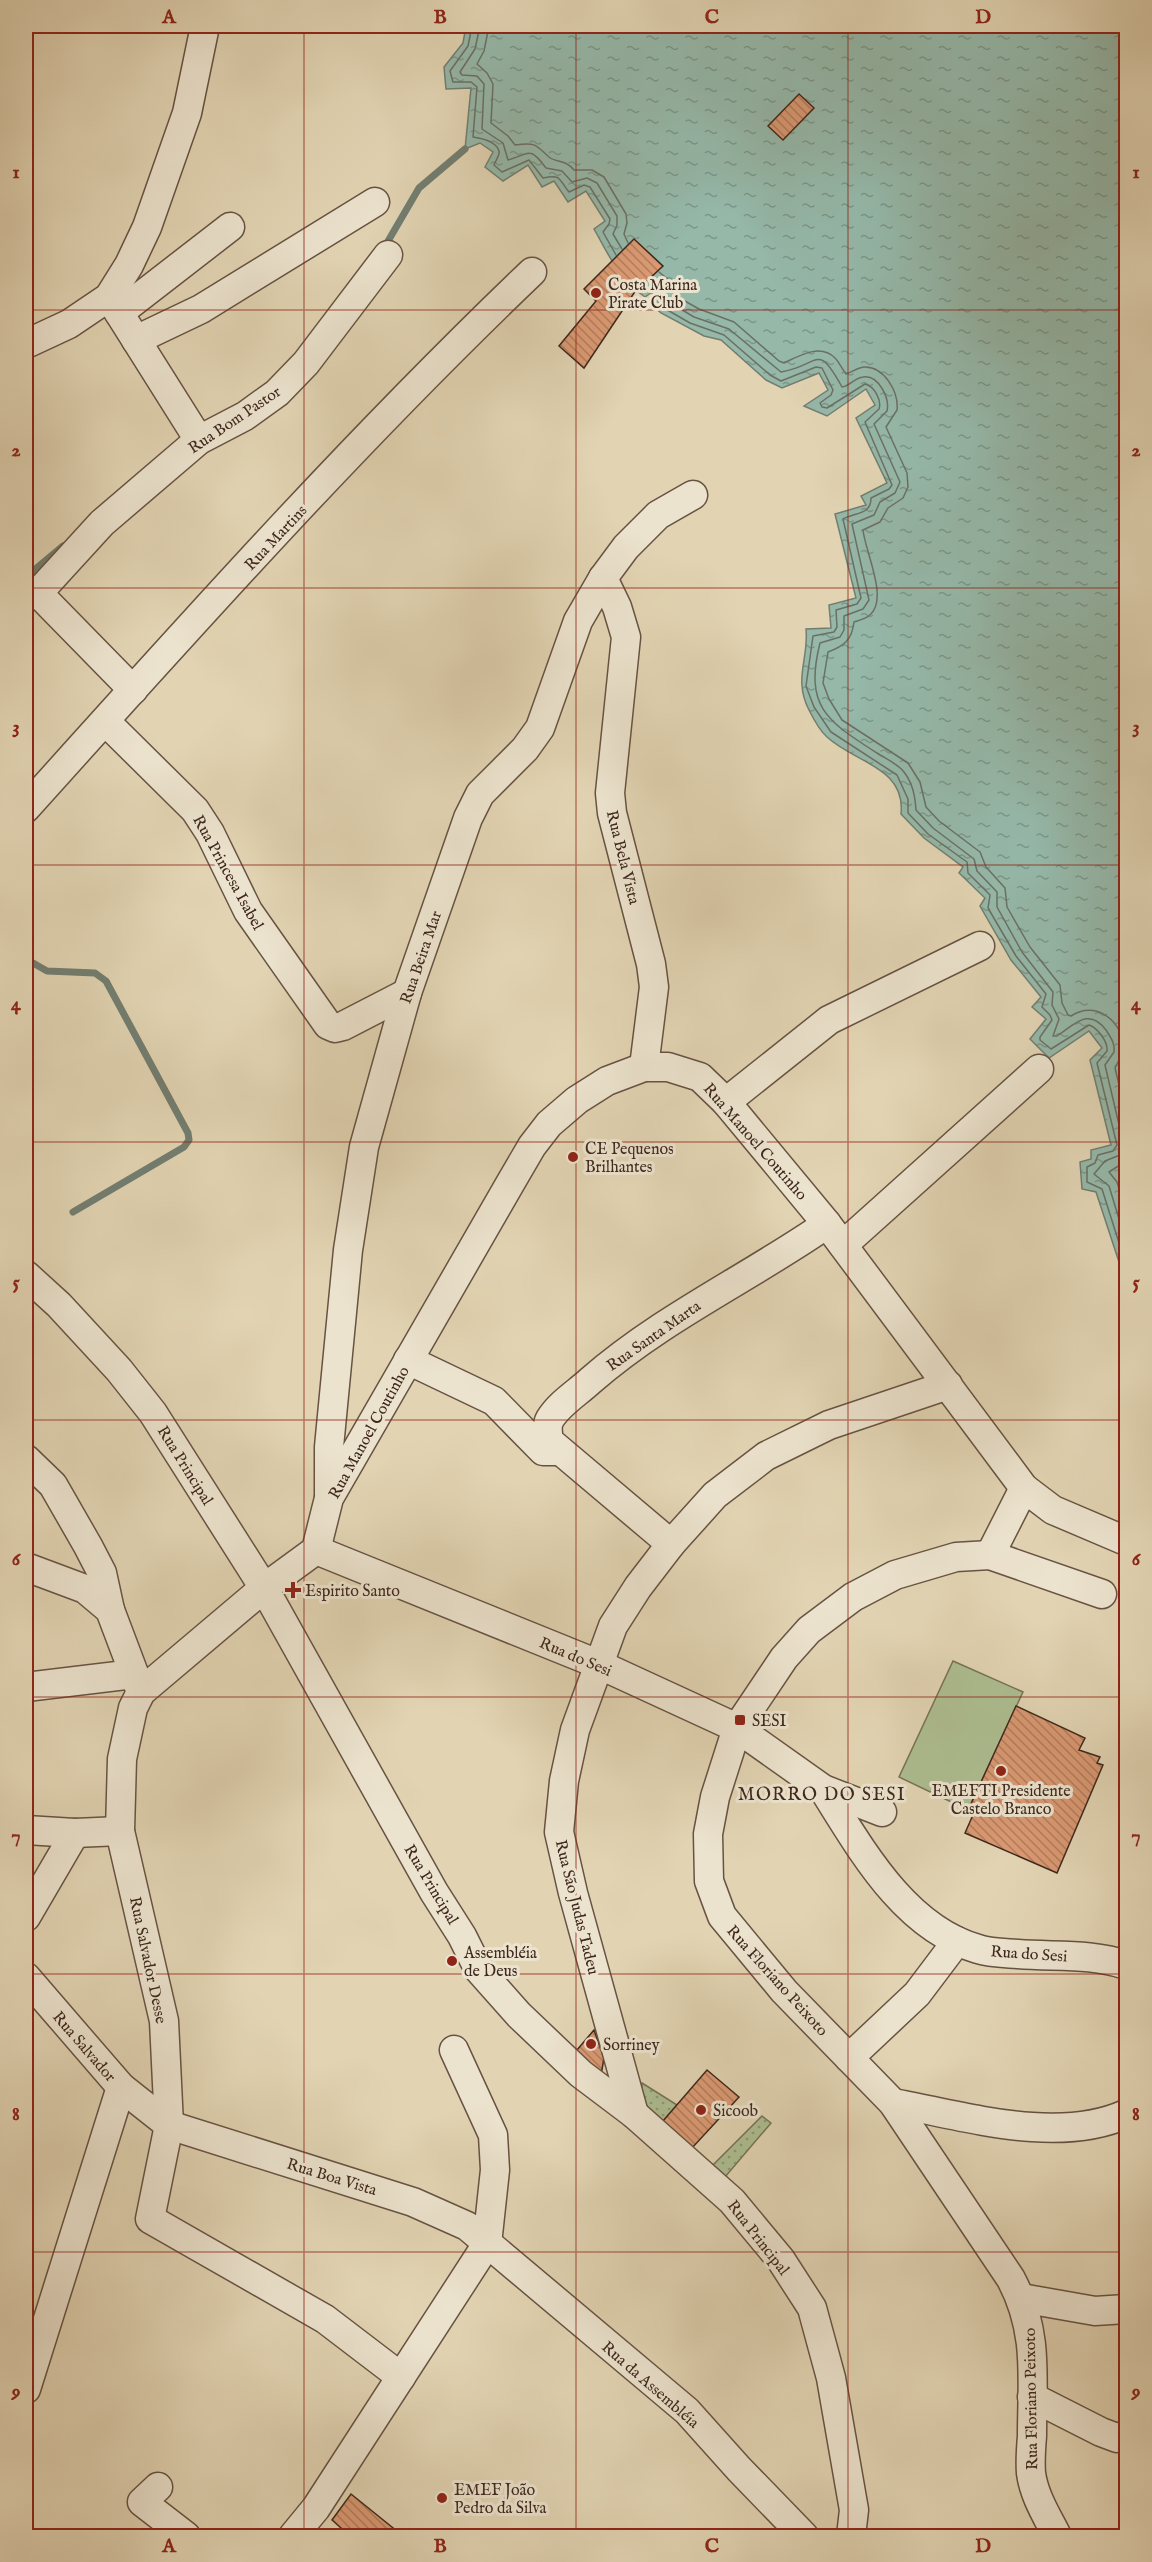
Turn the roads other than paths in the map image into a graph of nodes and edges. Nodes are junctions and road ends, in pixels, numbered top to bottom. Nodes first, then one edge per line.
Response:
1 (205, 26) edge
2 (375, 202) dead end
3 (230, 227) dead end
4 (388, 255) dead end
5 (532, 273) dead end
6 (114, 305) junction
7 (136, 340) junction
8 (26, 344) edge
9 (199, 440) junction
10 (693, 495) dead end
11 (603, 578) junction
12 (32, 591) edge
13 (133, 690) junction
14 (105, 721) junction
15 (26, 808) edge
16 (980, 946) dead end
17 (407, 993) junction
18 (644, 1067) junction
19 (1039, 1069) dead end
20 (726, 1102) junction
21 (835, 1235) junction
22 (26, 1275) edge
23 (408, 1360) junction
24 (948, 1385) junction
25 (560, 1451) junction
26 (26, 1459) edge
27 (1024, 1488) junction
28 (329, 1498) junction
29 (1126, 1541) edge
30 (671, 1544) junction
31 (316, 1550) junction
32 (990, 1555) junction
33 (26, 1567) edge
34 (264, 1588) junction
35 (1102, 1593) dead end
36 (110, 1610) junction
37 (598, 1664) junction
38 (138, 1683) junction
39 (26, 1687) edge
40 (737, 1728) junction
41 (823, 1789) junction
42 (882, 1812) dead end
43 (26, 1830) edge
44 (120, 1831) junction
45 (75, 1833) junction
46 (26, 1917) edge
47 (957, 1941) junction
48 (1126, 1965) edge
49 (26, 1977) edge
50 (454, 2050) dead end
51 (849, 2058) junction
52 (121, 2087) junction
53 (892, 2103) junction
54 (634, 2114) junction
55 (1126, 2114) edge
56 (169, 2125) junction
57 (487, 2244) junction
58 (1021, 2298) junction
59 (1126, 2309) edge
60 (401, 2377) junction
61 (26, 2389) edge
62 (1032, 2397) junction
63 (1126, 2435) edge
64 (158, 2487) dead end
65 (186, 2536) edge
66 (293, 2536) edge
67 (804, 2536) edge
68 (851, 2536) edge
69 (1057, 2536) edge

1 - 6 street
2 - 7 street
3 - 6 street
4 - 9 street, Rua Bom Pastor
5 - 13 street, Rua Martins
6 - 7 street
6 - 8 street
7 - 9 street
9 - 12 street, Rua Bom Pastor
10 - 11 street, Rua Beira Mar
11 - 17 street, Rua Beira Mar
11 - 18 street, Rua Bela Vista
12 - 13 street, Rua Bom Pastor
13 - 14 street, Rua Martins
14 - 15 street, Rua Martins
14 - 17 street, Rua Princesa Isabel
16 - 20 street
17 - 28 street, Rua Beira Mar
18 - 20 street, Rua Manoel Coutinho
18 - 23 street, Rua Manoel Coutinho
19 - 21 street, Rua Santa Marta
20 - 21 street, Rua Manoel Coutinho
21 - 24 street, Rua Manoel Coutinho
21 - 25 street, Rua Santa Marta
22 - 34 street, Rua Principal
23 - 25 street
23 - 28 street, Rua Manoel Coutinho
24 - 27 street, Rua Manoel Coutinho
24 - 30 street, Rua São Judas Tadeu
25 - 30 street, Rua Santa Marta
26 - 36 street
27 - 29 street, Rua Manoel Coutinho
27 - 32 street
28 - 31 street, Rua Manoel Coutinho
30 - 37 street, Rua São Judas Tadeu
31 - 34 street
31 - 37 street, Rua do Sesi
32 - 35 street, Rua Floriano Peixoto
32 - 40 street, Rua Floriano Peixoto
33 - 36 street
34 - 38 street, Rua Salvador Desse
34 - 54 street, Rua Principal
36 - 38 street
37 - 40 street, Rua do Sesi
37 - 54 street, Rua São Judas Tadeu
38 - 39 street
38 - 44 street, Rua Salvador Desse
40 - 41 street, Rua do Sesi
40 - 51 street, Rua Floriano Peixoto
41 - 42 street, Rua do Sesi
41 - 47 street, Rua do Sesi
43 - 45 street
44 - 45 street
44 - 56 street, Rua Salvador Desse
45 - 46 street
47 - 48 street, Rua do Sesi
47 - 51 street
49 - 52 street, Rua Salvador
50 - 57 street
51 - 53 street, Rua Floriano Peixoto
52 - 56 street
52 - 61 street
53 - 55 street
53 - 58 street, Rua Floriano Peixoto
54 - 68 street, Rua Principal
56 - 57 street, Rua Boa Vista
56 - 60 street, Rua Salvador Desse
57 - 60 street
57 - 67 street, Rua da Assembléia
58 - 59 street
58 - 62 street, Rua Floriano Peixoto
60 - 66 street
62 - 63 street
62 - 69 street, Rua Floriano Peixoto
64 - 65 street

